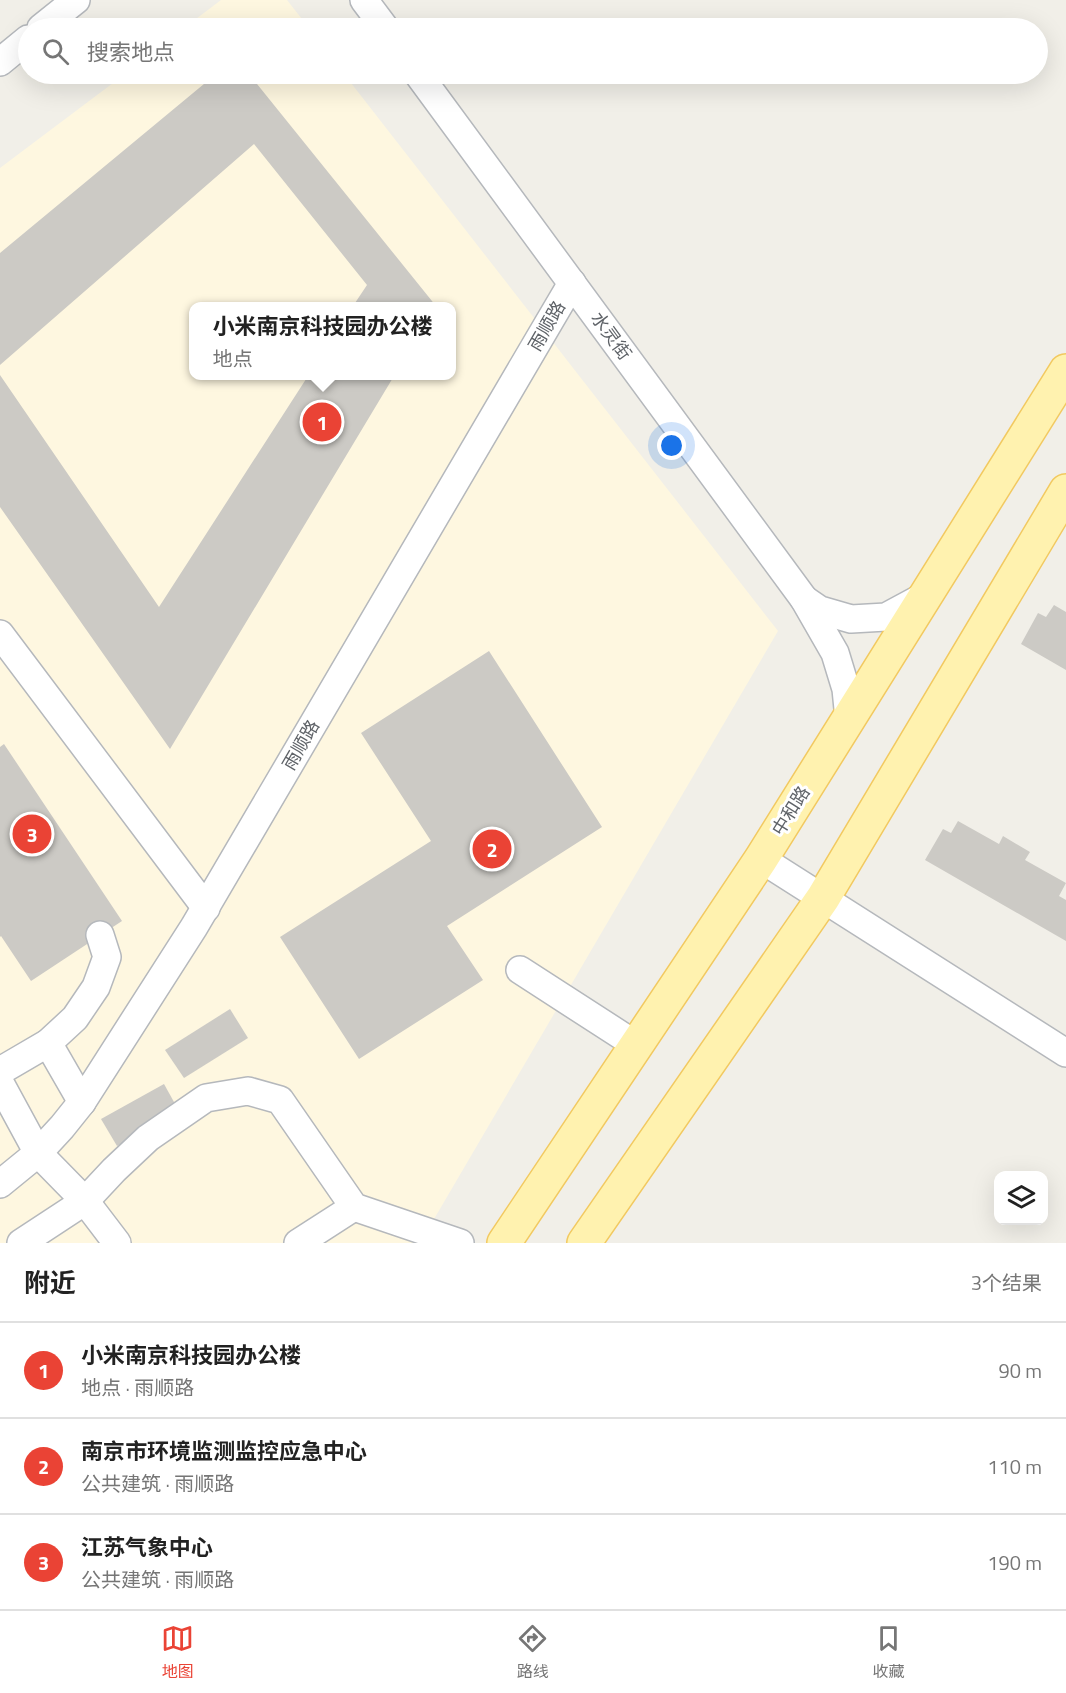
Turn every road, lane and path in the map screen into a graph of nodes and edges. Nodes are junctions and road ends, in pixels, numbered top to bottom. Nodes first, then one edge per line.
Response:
1 (76, 0) edge
2 (364, 0) edge
3 (54, 18) edge
4 (377, 18) edge
5 (18, 47) edge
6 (0, 62) edge
7 (425, 84) edge
8 (572, 283) junction
9 (1066, 371) edge
10 (1066, 491) edge
11 (925, 596) junction
12 (804, 599) junction
13 (0, 634) edge
14 (849, 718) junction
15 (761, 859) junction
16 (823, 898) junction
17 (206, 908) junction
18 (100, 935) dead end
19 (520, 970) dead end
20 (48, 1043) junction
21 (636, 1045) junction
22 (1066, 1053) edge
23 (0, 1071) edge
24 (0, 1083) edge
25 (82, 1102) junction
26 (38, 1153) junction
27 (0, 1184) edge
28 (85, 1201) junction
29 (354, 1207) junction
30 (21, 1243) edge
31 (117, 1243) edge
32 (298, 1243) edge
33 (460, 1243) edge
34 (504, 1243) edge
35 (584, 1243) edge

1 - 3 street
2 - 4 street
5 - 6 street
7 - 8 street, 水灵街
8 - 12 street, 水灵街
8 - 17 street, 雨顺路
9 - 11 main road, 中和路
10 - 16 main road
11 - 12 street
11 - 14 main road, 中和路
12 - 14 street, 水灵街
13 - 17 street
14 - 15 main road, 中和路
15 - 16 street
15 - 21 main road, 中和路
16 - 22 street
16 - 35 main road
17 - 25 street, 雨顺路
18 - 20 street
19 - 21 street
20 - 23 street
20 - 25 street
21 - 34 main road, 中和路
24 - 26 street
25 - 26 street, 雨顺路
26 - 27 street, 雨顺路
26 - 28 street
28 - 29 street
28 - 30 street
28 - 31 street
29 - 32 street
29 - 33 street

